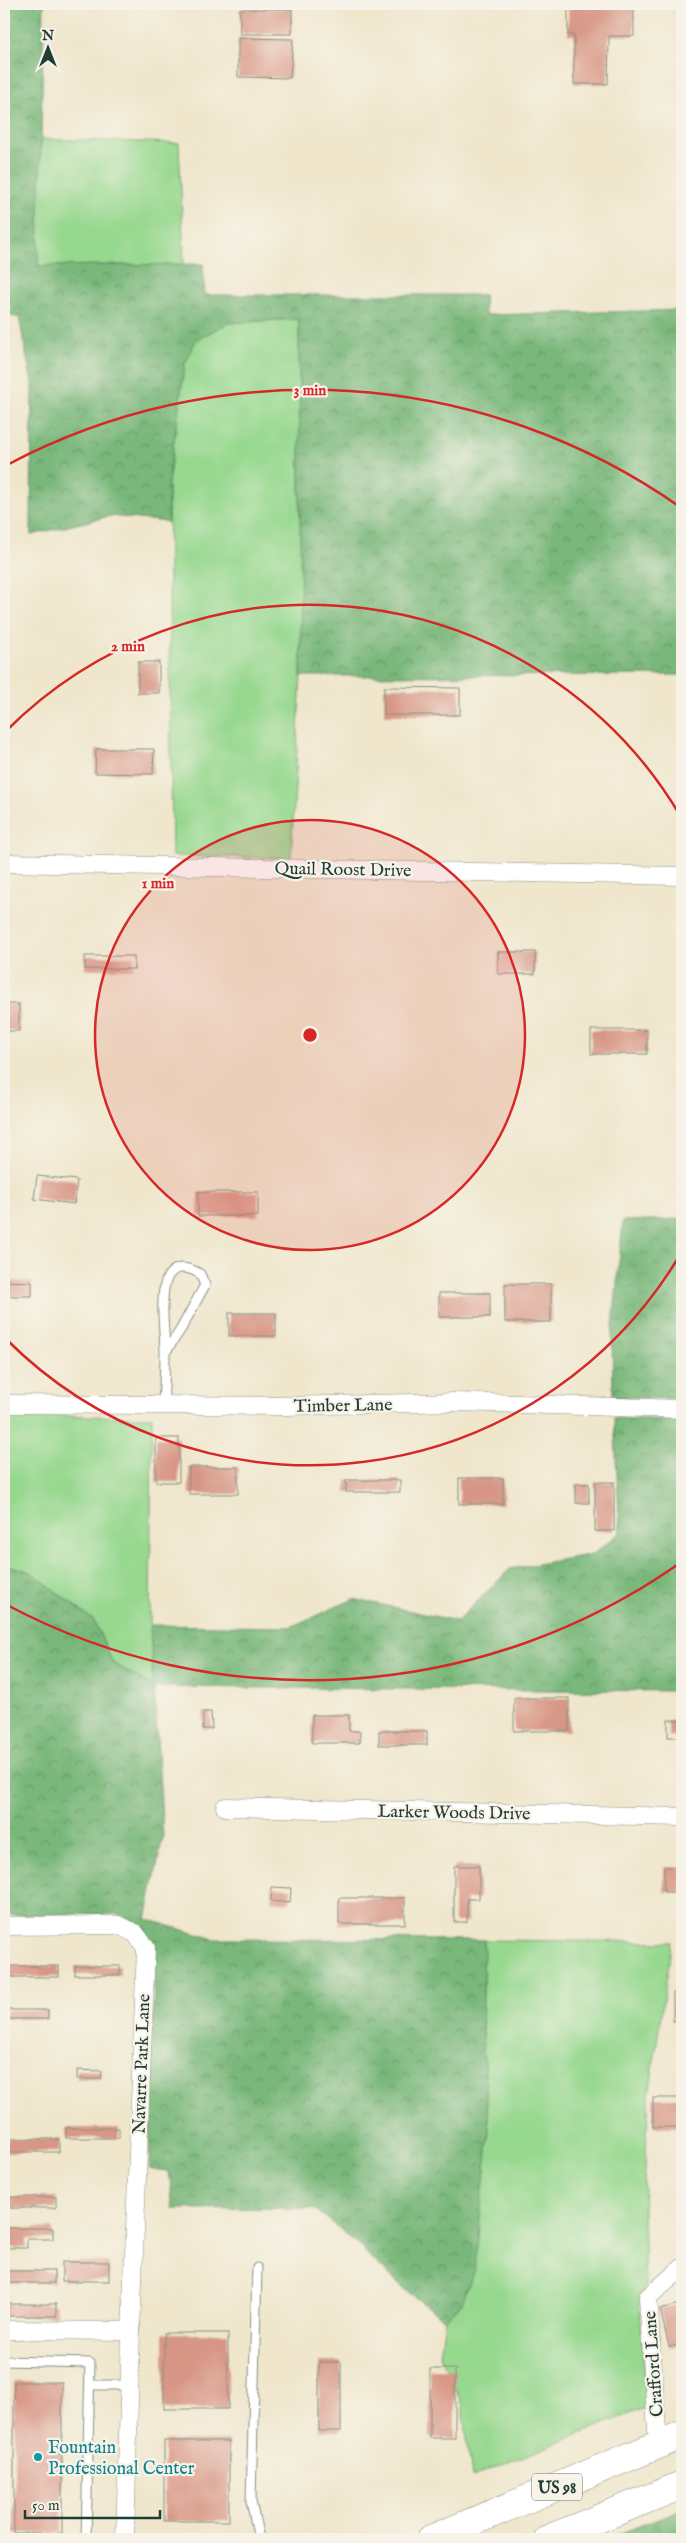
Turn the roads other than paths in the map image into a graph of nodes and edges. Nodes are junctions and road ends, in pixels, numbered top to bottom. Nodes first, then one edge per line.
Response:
1 (4, 863) edge
2 (682, 876) edge
3 (165, 1353) junction
4 (4, 1404) edge
5 (163, 1406) junction
6 (682, 1409) edge
7 (225, 1808) dead end
8 (682, 1817) edge
9 (4, 1926) edge
10 (256, 2268) dead end
11 (682, 2268) edge
12 (4, 2330) edge
13 (131, 2331) junction
14 (4, 2361) edge
15 (90, 2385) junction
16 (129, 2385) junction
17 (670, 2440) edge
18 (682, 2485) edge
19 (86, 2539) edge
20 (125, 2539) edge
21 (259, 2539) edge
22 (431, 2539) edge
23 (550, 2539) edge

1 - 2 street, Quail Roost Drive
3 - 3 lane
3 - 5 lane
4 - 5 street, Timber Lane
5 - 6 street, Timber Lane
7 - 8 street, Larker Woods Drive
9 - 13 street, Navarre Park Lane
10 - 21 lane
11 - 17 street, Crafford Lane
12 - 13 street
13 - 16 street, Navarre Park Lane
14 - 15 lane
15 - 16 lane
15 - 19 lane
16 - 20 street, Navarre Park Lane
17 - 22 highway, US 98
18 - 23 highway, US 98

